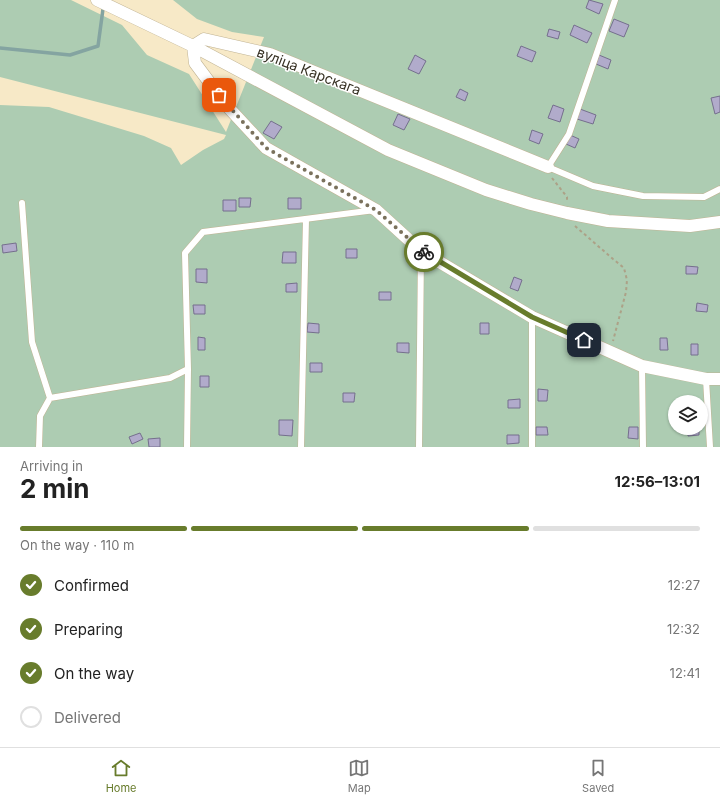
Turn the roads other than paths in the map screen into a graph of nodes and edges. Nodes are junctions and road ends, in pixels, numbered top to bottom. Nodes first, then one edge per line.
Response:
1 (97, 0) edge
2 (616, 0) edge
3 (193, 46) junction
4 (548, 167) junction
5 (720, 189) edge
6 (22, 203) dead end
7 (376, 210) junction
8 (306, 219) junction
9 (720, 222) edge
10 (421, 251) junction
11 (532, 317) junction
12 (642, 366) junction
13 (188, 369) junction
14 (706, 379) junction
15 (720, 379) edge
16 (50, 398) junction
17 (39, 447) edge
18 (187, 447) edge
19 (301, 447) edge
20 (419, 447) edge
21 (532, 447) edge
22 (643, 447) edge
23 (710, 447) edge

1 - 3 street
2 - 4 lane
3 - 4 street, вуліца Карскага
3 - 7 street
3 - 9 street
4 - 5 lane
6 - 16 lane
7 - 8 lane
7 - 10 street
8 - 13 lane
8 - 19 lane
10 - 11 street
10 - 20 lane
11 - 12 street
11 - 21 lane
12 - 14 street
12 - 22 lane
13 - 16 lane
13 - 18 lane
14 - 15 street
14 - 23 lane
16 - 17 lane

